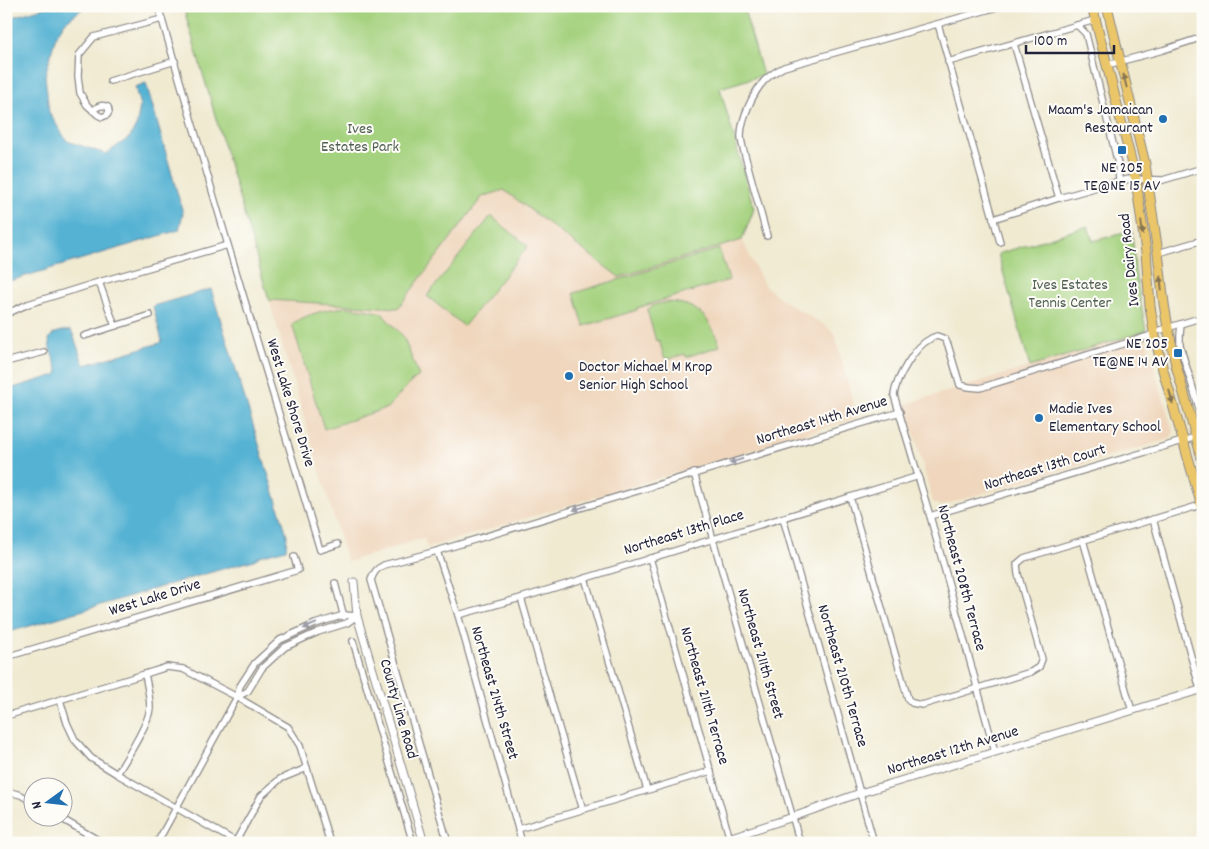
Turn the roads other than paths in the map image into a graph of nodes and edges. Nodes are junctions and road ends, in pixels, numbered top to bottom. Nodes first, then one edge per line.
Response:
1 (158, 6) edge
2 (1001, 6) edge
3 (1092, 6) edge
4 (1107, 6) edge
5 (162, 18) junction
6 (1095, 20) junction
7 (938, 24) junction
8 (1077, 25) junction
9 (1203, 36) edge
10 (1014, 44) junction
11 (175, 61) junction
12 (948, 62) junction
13 (1120, 62) junction
14 (1107, 65) junction
15 (110, 81) dead end
16 (93, 111) dead end
17 (1203, 168) edge
18 (1136, 180) junction
19 (1147, 180) junction
20 (1119, 181) junction
21 (1059, 198) junction
22 (993, 219) junction
23 (767, 236) dead end
24 (1203, 240) edge
25 (1000, 242) dead end
26 (228, 245) junction
27 (1158, 254) junction
28 (99, 282) junction
29 (6, 314) edge
30 (150, 316) dead end
31 (1203, 317) edge
32 (1181, 324) junction
33 (115, 326) junction
34 (1168, 328) junction
35 (1154, 332) junction
36 (84, 336) dead end
37 (44, 352) dead end
38 (6, 362) edge
39 (900, 412) junction
40 (1203, 421) edge
41 (1196, 437) junction
42 (1183, 441) junction
43 (1203, 462) edge
44 (694, 473) junction
45 (918, 476) junction
46 (850, 497) junction
47 (1202, 507) edge
48 (930, 516) junction
49 (783, 518) junction
50 (1153, 520) junction
51 (712, 538) junction
52 (1083, 540) junction
53 (338, 544) dead end
54 (437, 551) junction
55 (294, 557) dead end
56 (650, 558) junction
57 (585, 578) junction
58 (354, 582) dead end
59 (335, 583) dead end
60 (521, 598) junction
61 (344, 615) junction
62 (458, 615) junction
63 (357, 616) junction
64 (346, 624) junction
65 (353, 641) dead end
66 (6, 657) edge
67 (145, 674) junction
68 (977, 688) junction
69 (1201, 689) edge
70 (237, 697) junction
71 (60, 700) junction
72 (1132, 711) junction
73 (6, 716) edge
74 (996, 752) junction
75 (307, 768) junction
76 (711, 771) junction
77 (118, 774) junction
78 (7, 790) edge
79 (646, 790) junction
80 (860, 793) junction
81 (22, 796) edge
82 (176, 808) junction
83 (583, 810) junction
84 (793, 817) junction
85 (72, 824) edge
86 (518, 829) junction
87 (730, 840) edge
88 (237, 842) edge
89 (104, 843) edge
90 (157, 843) edge
91 (330, 843) edge
92 (412, 843) edge
93 (424, 843) edge
94 (448, 843) edge
95 (522, 843) edge
96 (713, 843) edge
97 (800, 843) edge
98 (874, 843) edge

1 - 5 street
2 - 7 street
3 - 6 main road, Ives Dairy Road
4 - 13 main road, Ives Dairy Road
5 - 11 street
5 - 16 street
6 - 8 street
6 - 14 main road, Ives Dairy Road
7 - 12 street
7 - 23 street
8 - 10 street
8 - 20 street
9 - 13 street
10 - 12 street
10 - 21 street
11 - 15 street
11 - 26 street
12 - 22 street
13 - 14 street
19 -> 13 main road, Ives Dairy Road
14 - 18 main road, Ives Dairy Road
17 - 19 street
18 - 19 street
18 - 20 street
18 -> 35 main road, Ives Dairy Road
19 - 27 main road, Ives Dairy Road
20 - 21 street
21 - 22 street
22 - 25 street
24 - 27 street
26 - 28 street
26 - 53 street, West Lake Shore Drive
34 -> 27 main road, Ives Dairy Road
28 - 29 street
28 - 33 street
30 - 33 street
31 - 32 street, Northeast 14th Avenue
32 - 34 street, Northeast 14th Avenue
32 - 40 street
33 - 36 street
34 - 35 street, Northeast 14th Avenue
34 - 41 main road, Ives Dairy Road
35 - 39 street, Northeast 14th Avenue
35 -> 42 main road, Ives Dairy Road
37 - 38 street
39 -> 44 street, Northeast 14th Avenue
39 - 45 street, Northeast 208th Terrace
41 - 42 street, Northeast 13th Court
41 - 43 main road, Ives Dairy Road
42 - 47 main road, Ives Dairy Road
42 - 48 street, Northeast 13th Court
44 - 51 street, Northeast 211th Street
44 -> 54 street, Northeast 14th Avenue
45 - 46 street, Northeast 13th Place
45 - 48 street, Northeast 208th Terrace
46 - 49 street, Northeast 13th Place
46 - 68 street
47 - 50 street
48 - 68 street, Northeast 208th Terrace
49 - 51 street, Northeast 13th Place
49 - 80 street, Northeast 210th Terrace
50 - 52 street
50 - 69 street
51 - 56 street, Northeast 13th Place
51 - 84 street, Northeast 211th Street
52 - 68 street
52 - 72 street
54 - 62 street, Northeast 214th Street
54 - 94 street, Northeast 14th Avenue
55 - 66 street, West Lake Drive
56 - 57 street, Northeast 13th Place
56 - 76 street, Northeast 211th Terrace
57 - 60 street, Northeast 13th Place
57 - 79 street
58 - 63 street, County Line Road
59 - 61 street
60 - 62 street, Northeast 13th Place
60 - 83 street
61 - 63 street
61 - 64 street
61 -> 70 street
62 - 86 street, Northeast 214th Street
63 - 64 street
63 - 93 street, County Line Road
64 - 70 street
65 - 92 street
67 - 70 street
67 - 71 street
67 - 77 street
68 - 74 street, Northeast 208th Terrace
69 - 72 street, Northeast 12th Avenue
70 - 75 street
70 - 82 street
71 - 73 street
71 - 77 street
72 - 74 street, Northeast 12th Avenue
74 - 80 street, Northeast 12th Avenue
75 - 88 street
75 - 91 street
76 - 79 street
76 - 87 street, Northeast 211th Terrace
77 - 82 street
78 - 81 street
79 - 83 street
80 - 84 street, Northeast 12th Avenue
80 - 98 street, Northeast 210th Terrace
82 - 88 street
82 - 90 street
83 - 86 street
84 - 87 street, Northeast 12th Avenue
84 - 97 street, Northeast 211th Street
85 - 89 street
86 - 95 street, Northeast 214th Street
87 - 96 street, Northeast 12th Avenue

